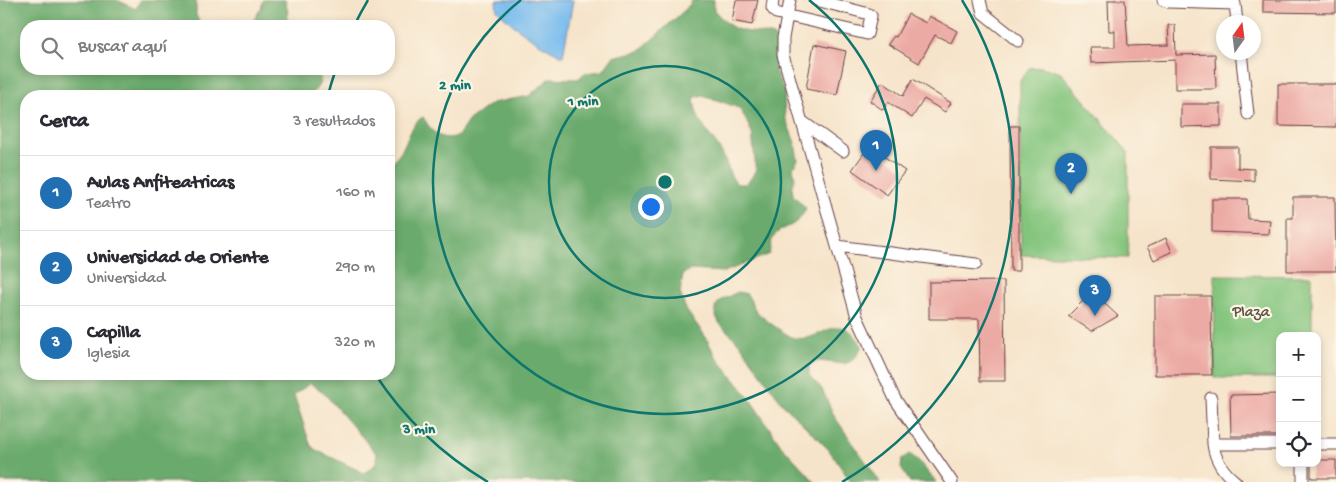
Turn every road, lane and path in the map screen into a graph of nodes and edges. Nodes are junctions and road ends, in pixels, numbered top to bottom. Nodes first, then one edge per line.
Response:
1 (773, 0) edge
2 (790, 0) edge
3 (816, 0) edge
4 (980, 0) edge
5 (1163, 0) edge
6 (1184, 1) edge
7 (1211, 1) edge
8 (1235, 2) edge
9 (863, 6) edge
10 (1236, 15) edge
11 (786, 16) junction
12 (1018, 41) dead end
13 (1242, 60) edge
14 (1248, 114) dead end
15 (803, 122) junction
16 (843, 151) dead end
17 (837, 246) junction
18 (976, 264) dead end
19 (1211, 398) dead end
20 (1213, 444) junction
21 (1276, 444) edge
22 (1321, 444) edge
23 (1336, 444) edge
24 (1303, 467) edge
25 (952, 482) edge
26 (1236, 482) edge
27 (1303, 482) edge

1 - 11 street
2 - 11 street
3 - 9 street
4 - 12 street
5 - 6 street
6 - 7 street
7 - 8 street
8 - 10 street
9 - 11 street
11 - 15 street
13 - 14 street
15 - 16 street
15 - 17 street
17 - 18 street
17 - 25 street
19 - 20 street
20 - 21 street
20 - 26 street
22 - 23 street
24 - 27 street

